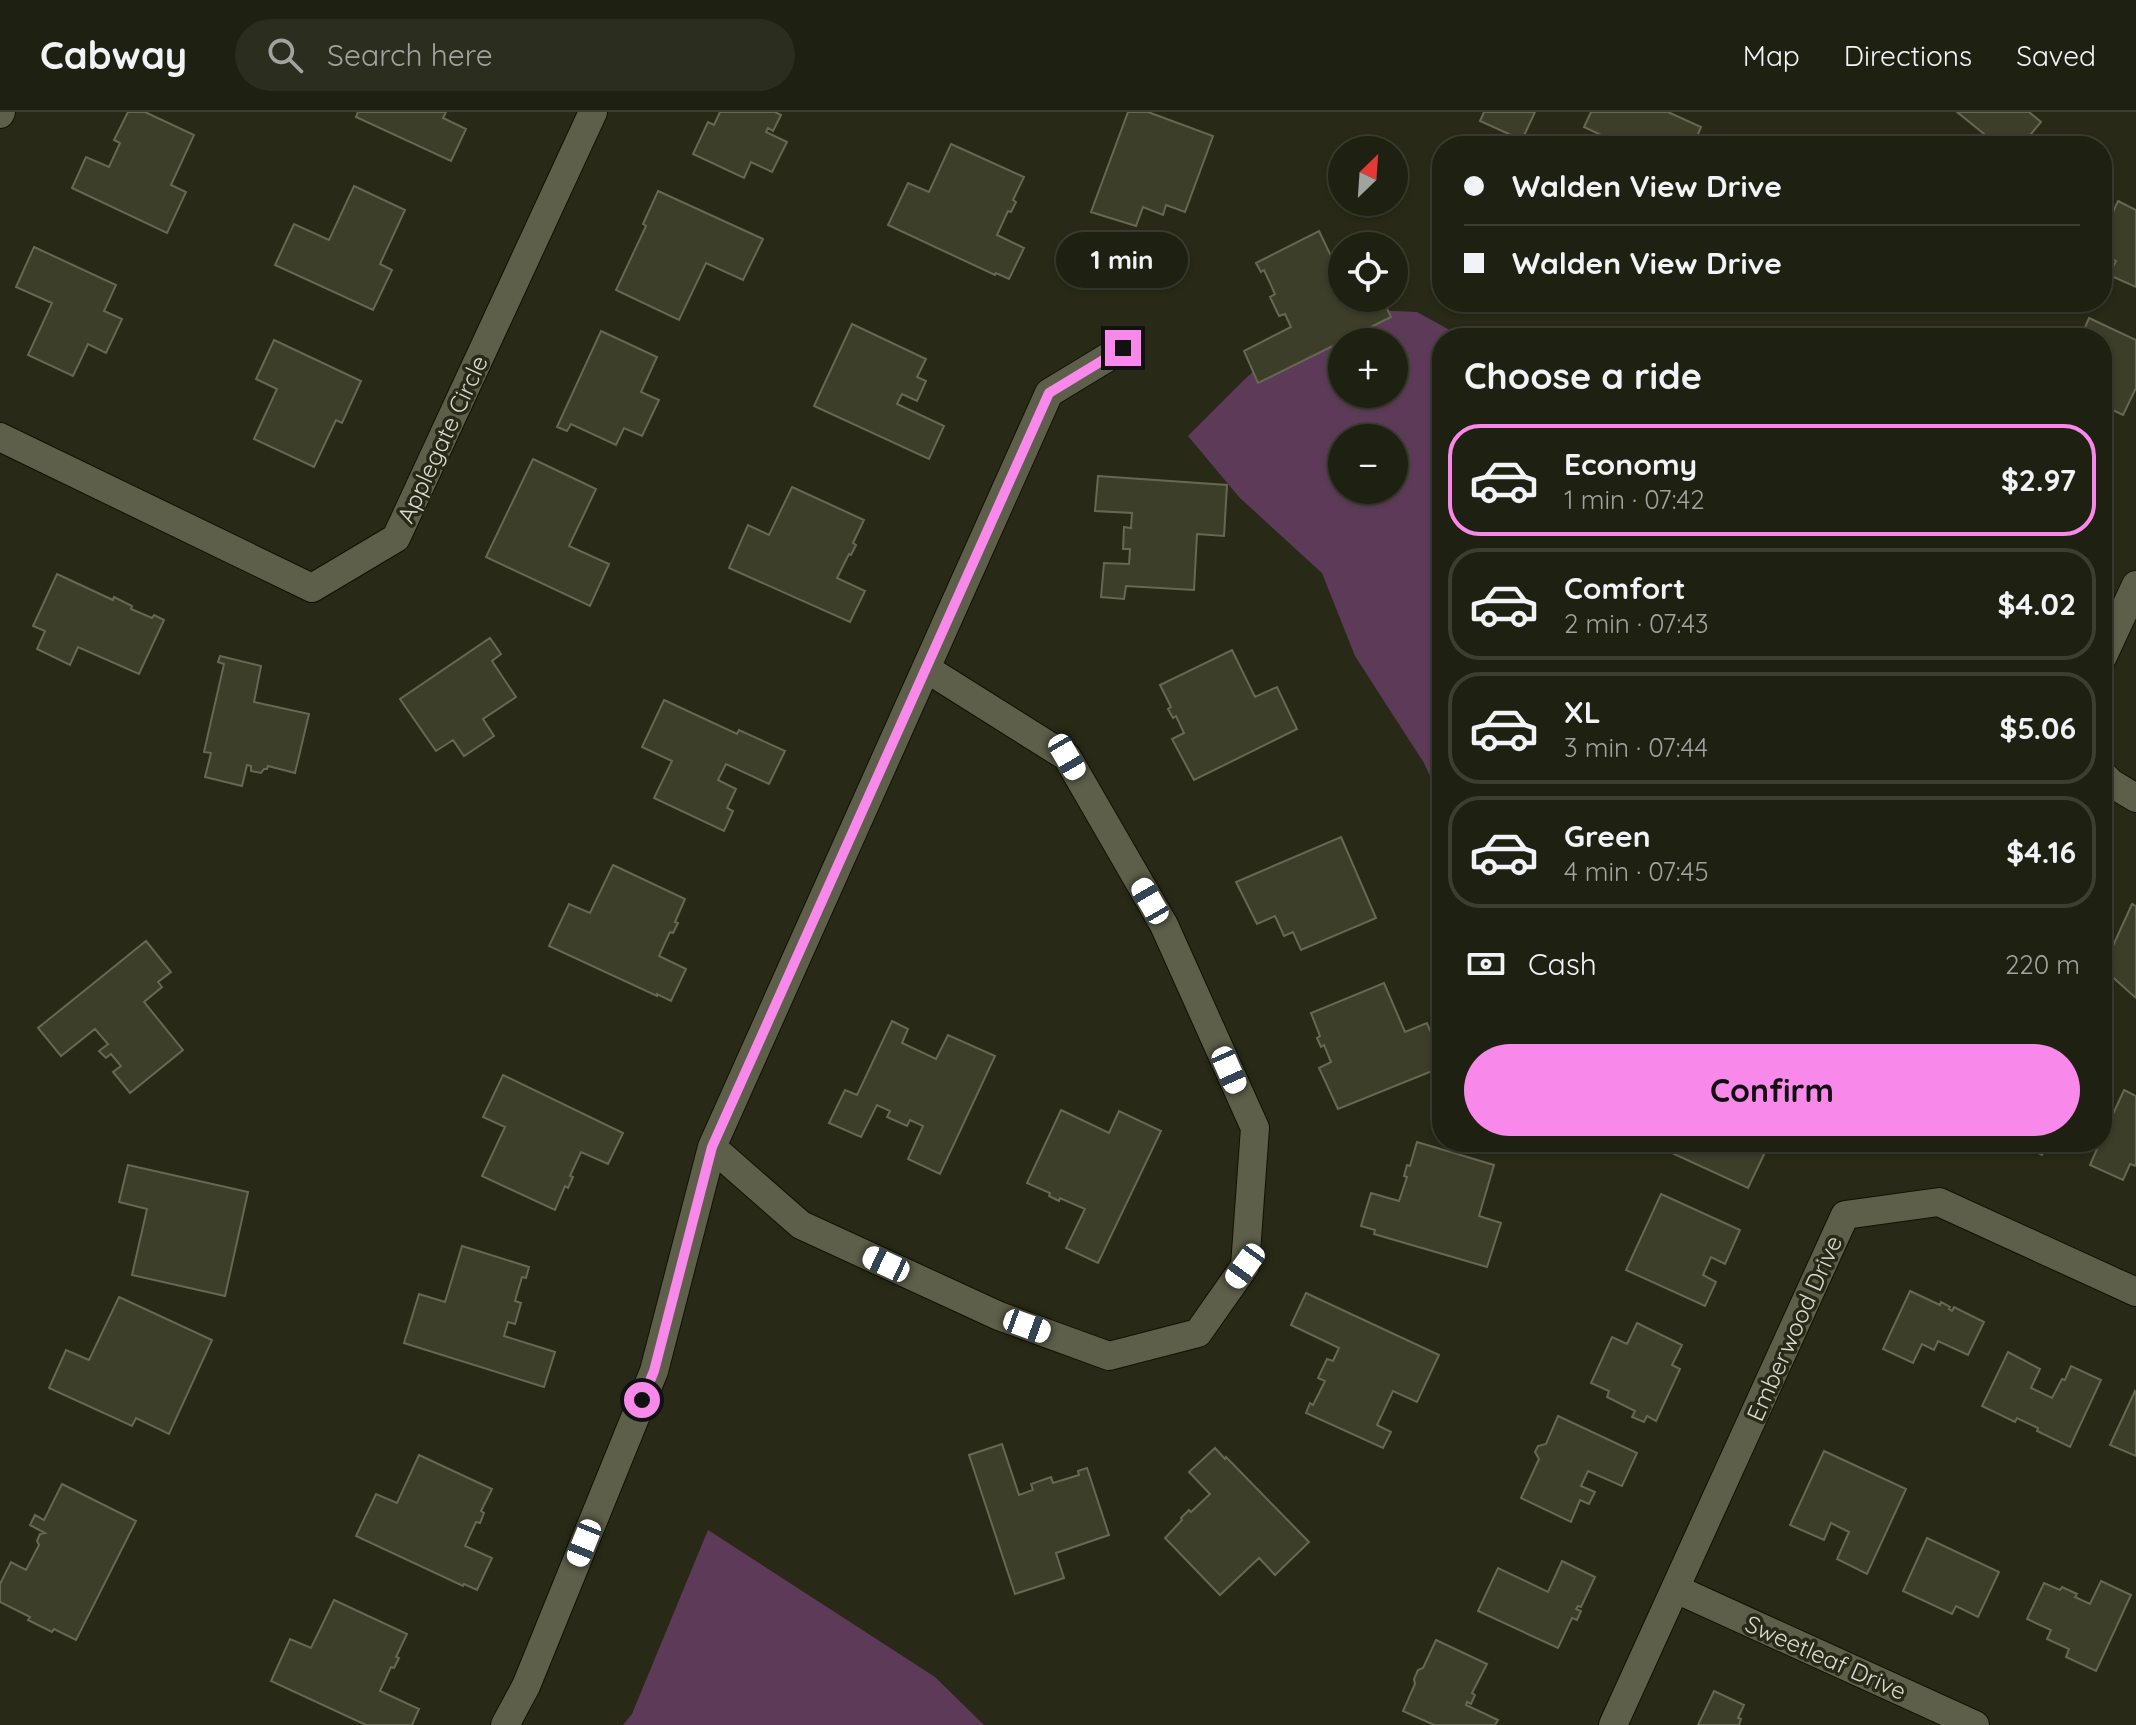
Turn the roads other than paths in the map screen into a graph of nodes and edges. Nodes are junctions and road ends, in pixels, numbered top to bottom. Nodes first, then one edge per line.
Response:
1 (593, 112) edge
2 (1123, 348) dead end
3 (0, 437) edge
4 (2136, 585) edge
5 (2112, 637) edge
6 (927, 669) junction
7 (2112, 784) edge
8 (2136, 798) edge
9 (712, 1147) junction
10 (2136, 1292) edge
11 (1676, 1589) junction
12 (505, 1725) edge
13 (1613, 1725) edge
14 (1975, 1725) edge

1 - 3 street, Applegate Circle
2 - 6 street
4 - 5 street
6 - 9 street
6 - 9 street
7 - 8 street
9 - 12 street
10 - 11 street, Emberwood Drive
11 - 13 street, Emberwood Drive
11 - 14 street, Sweetleaf Drive

